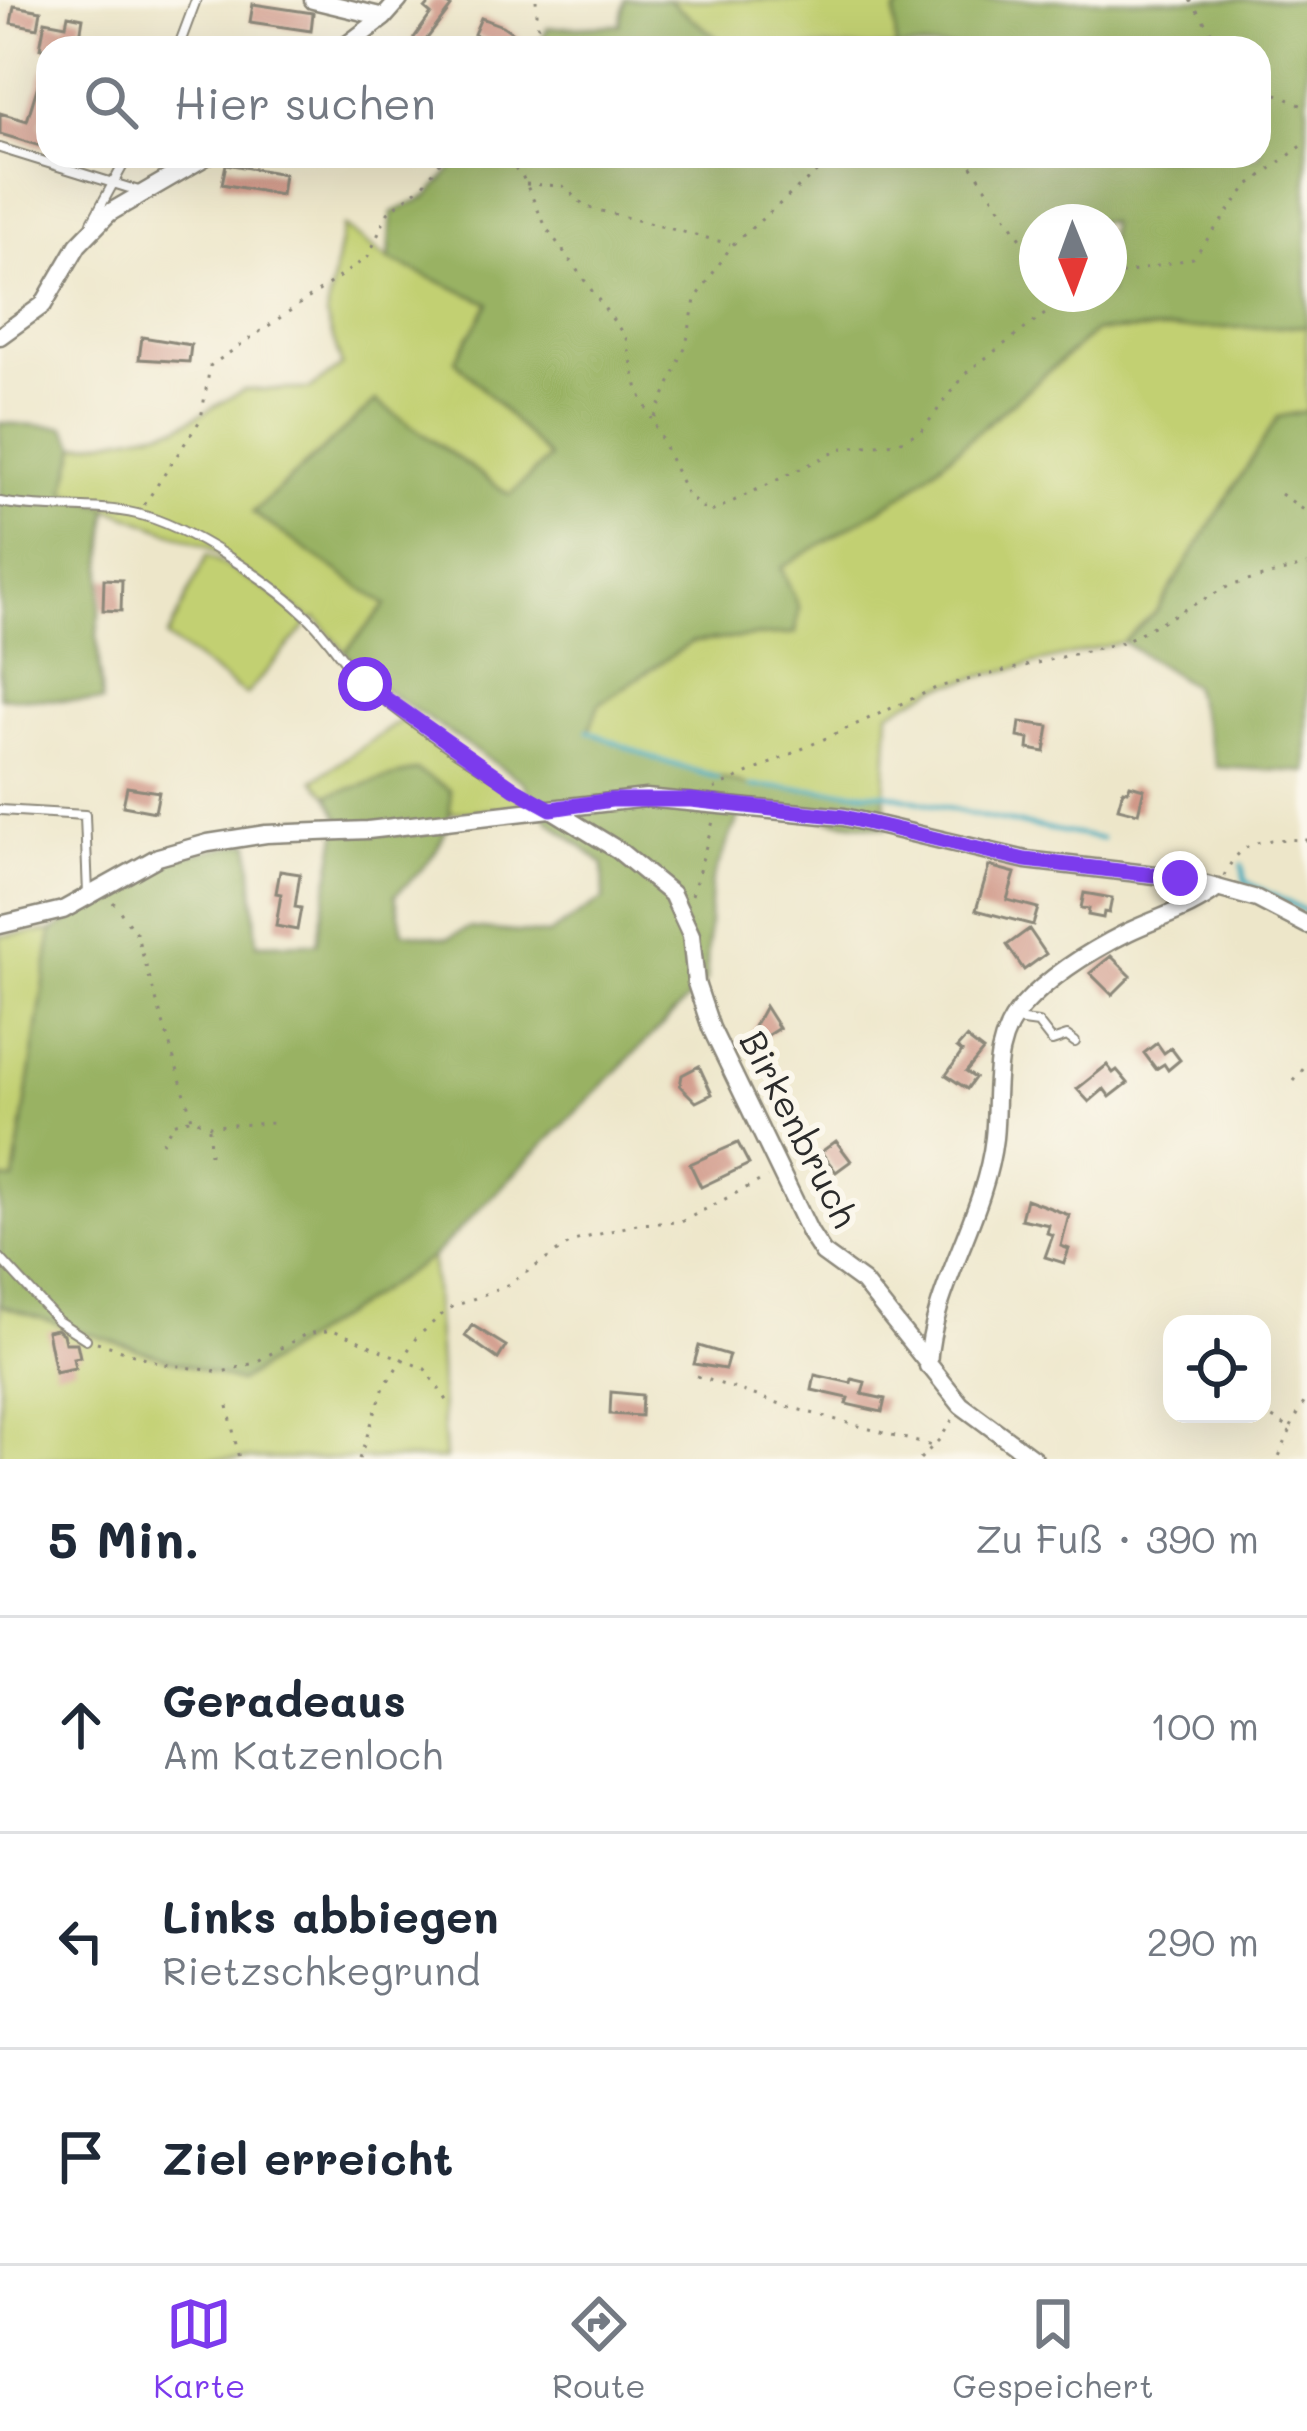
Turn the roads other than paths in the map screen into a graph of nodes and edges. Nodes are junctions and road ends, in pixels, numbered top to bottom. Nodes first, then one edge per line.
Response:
1 (196, 0) edge
2 (314, 0) edge
3 (399, 0) edge
4 (384, 17) junction
5 (182, 36) edge
6 (359, 36) edge
7 (0, 148) edge
8 (36, 159) edge
9 (65, 168) edge
10 (120, 168) edge
11 (187, 168) edge
12 (111, 182) junction
13 (144, 193) junction
14 (90, 230) junction
15 (0, 336) edge
16 (0, 502) edge
17 (551, 809) junction
18 (0, 810) edge
19 (1218, 888) junction
20 (95, 892) junction
21 (0, 925) edge
22 (1307, 925) edge
23 (1014, 1020) junction
24 (1075, 1042) dead end
25 (0, 1258) edge
26 (86, 1339) road end
27 (928, 1367) junction
28 (1034, 1459) edge

1 - 5 lane
2 - 4 street
3 - 4 street
4 - 6 street
7 - 8 lane
9 - 12 lane
10 - 12 lane
11 - 13 street
12 - 13 lane
12 - 14 lane
13 - 14 street
14 - 15 street
16 - 17 lane
17 - 19 street
17 - 20 street
17 - 27 street, Birkenbruch
18 - 20 lane
19 - 22 street
19 - 23 street
20 - 21 street
23 - 24 lane
23 - 27 street
25 - 26 lane
27 - 28 street, Birkenbruch

